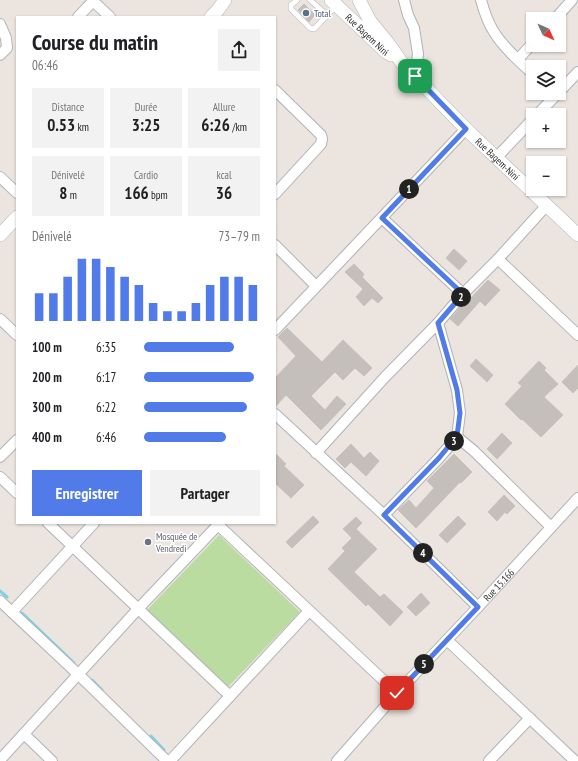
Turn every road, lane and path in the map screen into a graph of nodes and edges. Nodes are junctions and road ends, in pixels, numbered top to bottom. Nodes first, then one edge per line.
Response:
1 (93, 0) edge
2 (235, 0) edge
3 (297, 0) edge
4 (310, 0) edge
5 (359, 0) edge
6 (404, 0) edge
7 (481, 0) edge
8 (572, 0) edge
9 (334, 3) edge
10 (218, 9) edge
11 (561, 12) edge
12 (327, 15) junction
13 (79, 16) edge
14 (109, 16) edge
15 (0, 24) edge
16 (526, 50) edge
17 (0, 55) edge
18 (518, 59) junction
19 (402, 63) junction
20 (526, 67) edge
21 (578, 72) edge
22 (415, 76) junction
23 (566, 83) edge
24 (276, 91) edge
25 (550, 100) edge
26 (543, 108) edge
27 (526, 126) edge
28 (466, 129) junction
29 (496, 157) junction
30 (0, 177) edge
31 (16, 192) edge
32 (276, 193) edge
33 (547, 205) junction
34 (16, 218) edge
35 (382, 218) junction
36 (0, 235) edge
37 (578, 235) edge
38 (276, 246) edge
39 (498, 259) junction
40 (316, 286) junction
41 (463, 294) junction
42 (0, 319) edge
43 (438, 323) junction
44 (276, 329) edge
45 (16, 334) edge
46 (578, 335) edge
47 (276, 415) edge
48 (457, 436) junction
49 (16, 441) edge
50 (316, 453) junction
51 (0, 457) edge
52 (0, 477) edge
53 (16, 492) edge
54 (578, 498) edge
55 (384, 515) junction
56 (49, 524) edge
57 (93, 524) edge
58 (217, 524) edge
59 (551, 526) junction
60 (72, 546) junction
61 (0, 601) edge
62 (478, 607) junction
63 (138, 609) junction
64 (309, 611) junction
65 (12, 612) junction
66 (448, 640) junction
67 (79, 675) junction
68 (397, 693) junction
69 (230, 696) junction
70 (530, 718) junction
71 (24, 734) junction
72 (0, 760) edge
73 (52, 761) edge
74 (167, 761) edge
75 (170, 761) edge
76 (337, 761) edge
77 (489, 761) edge
78 (575, 761) edge

1 - 13 street
1 - 14 street
2 - 10 street
3 - 12 lane
4 - 12 lane
5 - 19 street, Rue Bagem Nini
6 - 22 street
7 - 18 street
8 - 11 street
9 - 12 lane
9 - 19 street, Rue Bagem Nini
15 - 17 street
16 - 18 street
18 - 20 street
19 - 22 street, Rue Bagem-Nini
21 - 23 street
22 - 28 street, Rue Bagem-Nini
24 - 32 street
25 - 26 street
27 - 29 street
28 - 29 street, Rue Bagem-Nini
28 - 35 street
29 - 33 street, Rue Bagem-Nini
30 - 31 street
33 - 37 street, Rue Bagem-Nini
33 - 39 street
34 - 36 street
35 - 40 street
35 - 41 street
38 - 40 street
39 - 41 street
39 - 46 street
40 - 44 street
41 - 43 street
42 - 45 street
43 - 48 street
43 - 50 street
47 - 50 street
48 - 55 street
48 - 59 street
49 - 51 street
50 - 55 street
52 - 53 street
54 - 59 street, Rue 15.166
55 - 62 street
56 - 60 street
57 - 60 street
58 - 63 street
58 - 64 street
59 - 62 street, Rue 15.166
60 - 63 street
60 - 65 street
61 - 65 street
62 - 66 street, Rue 15.166
63 - 67 street
63 - 69 street
64 - 68 street
64 - 69 street
65 - 67 street
66 - 68 street, Rue 15.166
66 - 70 street
67 - 71 street
67 - 74 street
68 - 76 street, Rue 15.166
69 - 75 street
70 - 77 street
70 - 78 street
71 - 72 street
71 - 73 street

